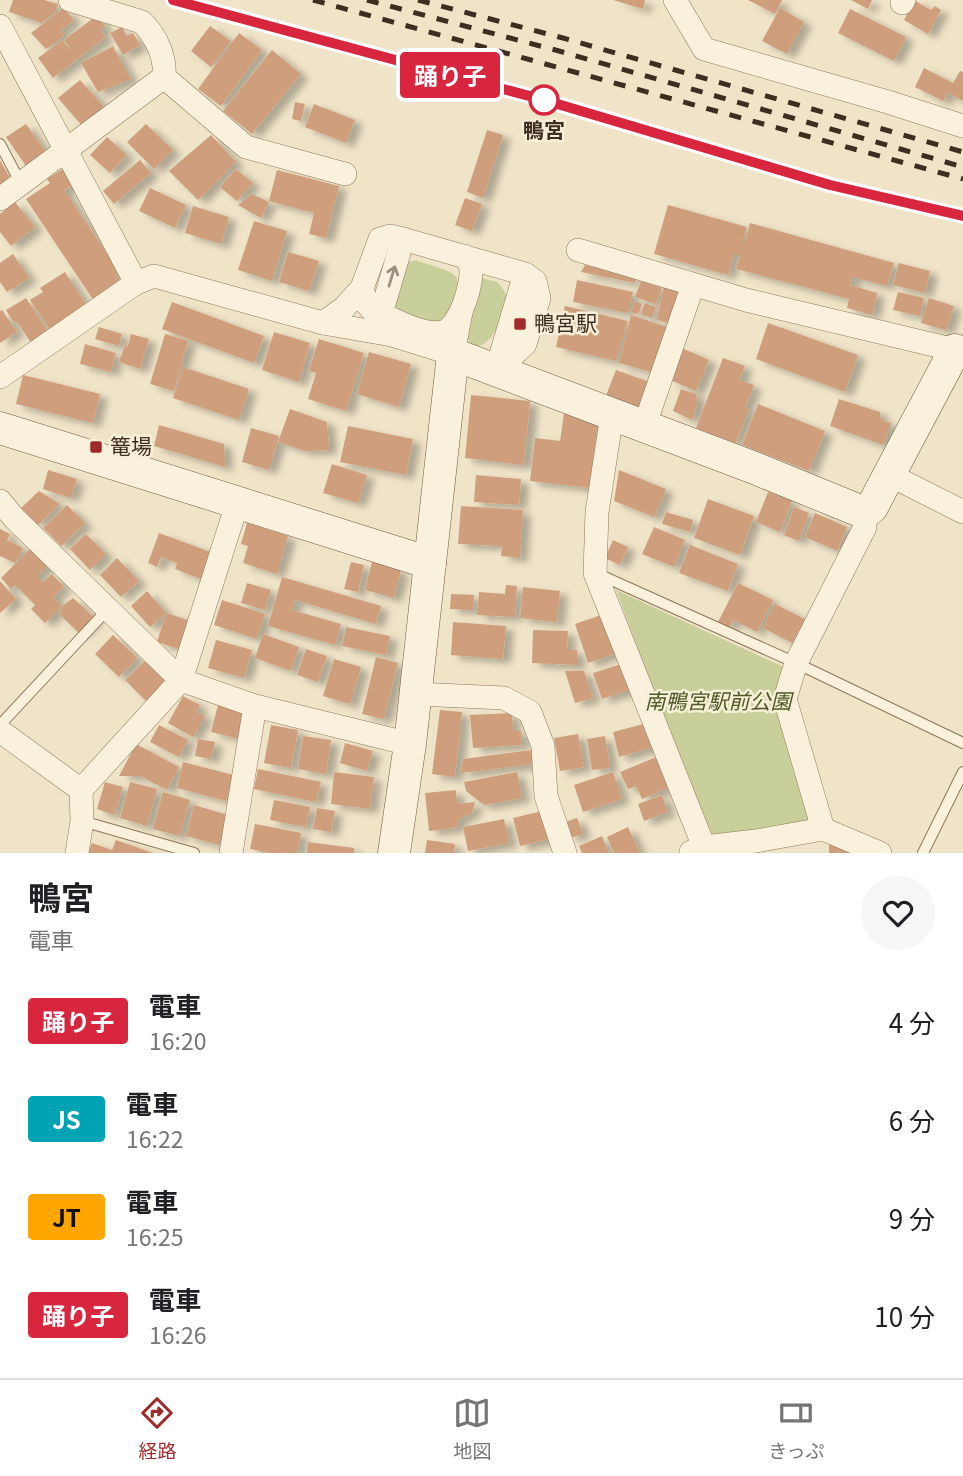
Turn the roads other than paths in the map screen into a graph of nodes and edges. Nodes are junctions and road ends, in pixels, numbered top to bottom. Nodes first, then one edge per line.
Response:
1 (70, 0) edge
2 (675, 0) edge
3 (0, 26) edge
4 (0, 43) edge
5 (164, 76) junction
6 (963, 126) edge
7 (0, 144) edge
8 (65, 152) junction
9 (345, 174) dead end
10 (0, 199) edge
11 (403, 239) junction
12 (578, 250) dead end
13 (464, 256) junction
14 (136, 283) junction
15 (694, 285) junction
16 (362, 288) junction
17 (461, 312) junction
18 (381, 314) junction
19 (323, 323) junction
20 (392, 335) junction
21 (960, 350) edge
22 (453, 354) junction
23 (496, 372) junction
24 (0, 377) edge
25 (612, 415) junction
26 (644, 427) junction
27 (0, 428) edge
28 (890, 475) junction
29 (0, 500) edge
30 (238, 501) junction
31 (963, 512) edge
32 (864, 513) junction
33 (430, 564) junction
34 (595, 573) junction
35 (108, 609) junction
36 (796, 663) junction
37 (181, 680) junction
38 (416, 694) junction
39 (255, 706) junction
40 (0, 725) edge
41 (0, 731) edge
42 (963, 743) edge
43 (410, 744) junction
44 (963, 772) edge
45 (81, 790) junction
46 (82, 821) junction
47 (823, 829) junction
48 (757, 847) edge
49 (697, 850) edge
50 (78, 853) edge
51 (194, 853) edge
52 (231, 853) edge
53 (394, 853) edge
54 (565, 853) edge
55 (880, 853) edge
56 (923, 853) edge

1 - 5 street
2 - 6 street
3 - 8 street
4 - 7 lane
5 - 8 street
5 - 9 street
8 - 10 street
8 - 14 street
11 - 13 street
11 - 16 street
18 -> 11 street
12 - 15 street
13 - 17 street
13 - 23 street
14 - 19 street
14 - 24 street
15 - 21 street
15 - 26 street
16 - 18 street
16 - 19 street
17 - 18 street
17 - 22 street
18 - 20 street
19 - 20 street
20 - 22 street
21 - 28 street
22 - 23 street
22 - 33 street
23 - 25 street
25 - 26 street
25 - 34 street
26 - 32 street
27 - 30 street
28 - 31 street
28 - 32 street
29 - 35 street
30 - 33 street
30 - 37 street
32 - 36 street
33 - 38 street
34 - 36 lane
34 - 49 street
35 - 37 street
35 - 40 lane
36 - 42 lane
36 - 47 street
37 - 39 street
37 - 45 street
38 - 43 street
38 - 54 street
39 - 43 street
39 - 52 street
41 - 45 street
43 - 53 street
44 - 56 lane
45 - 46 street
46 - 50 street
46 - 51 lane
47 - 48 street
47 - 55 street
48 - 49 street

